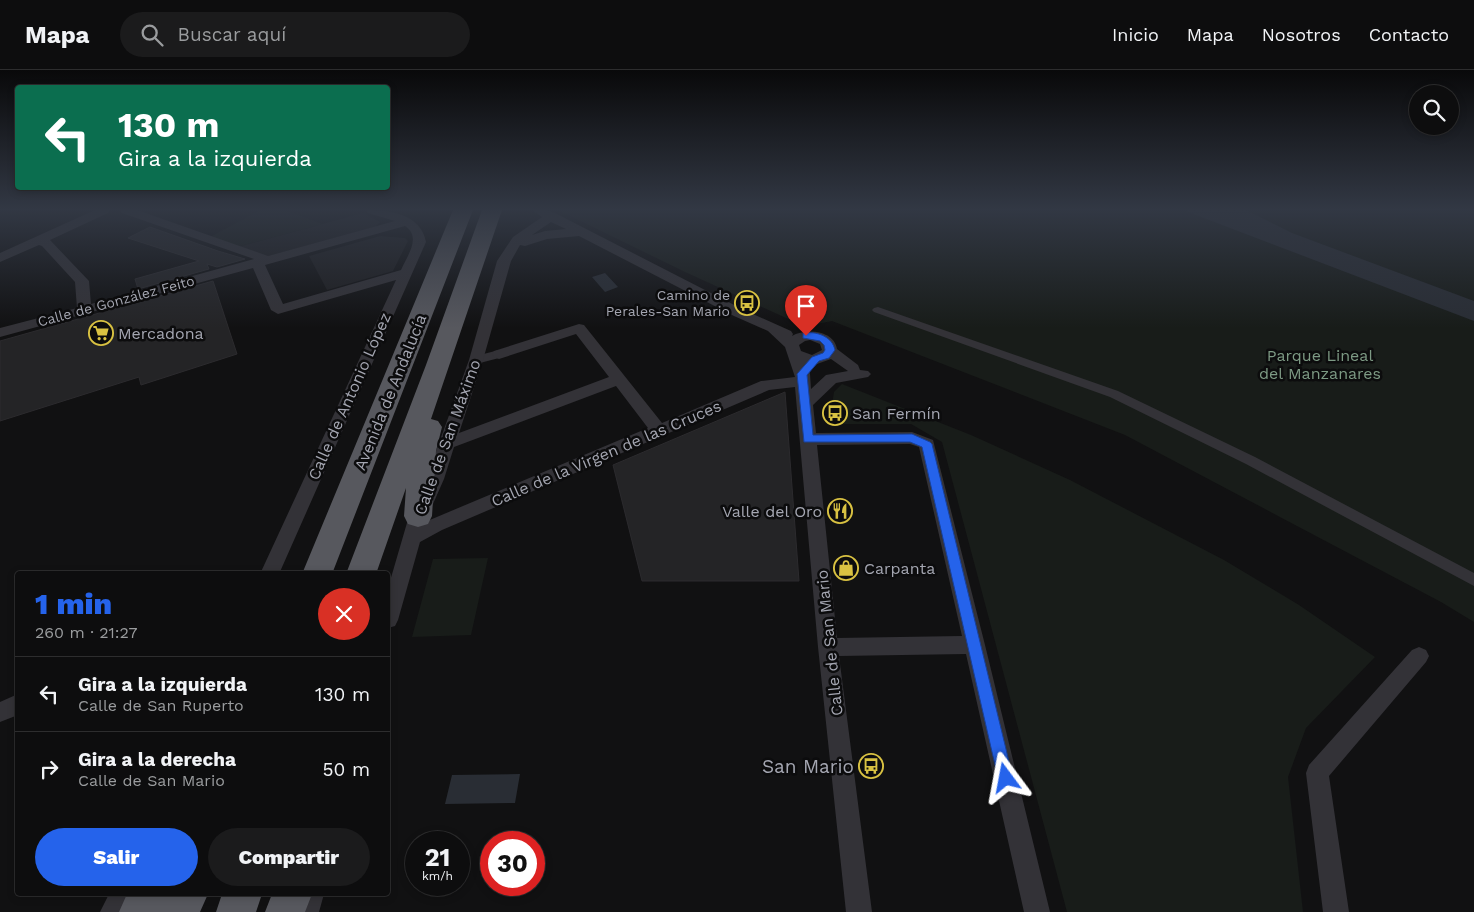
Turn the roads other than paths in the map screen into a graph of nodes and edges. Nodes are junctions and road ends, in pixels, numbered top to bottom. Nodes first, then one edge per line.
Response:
1 (52, 249) edge
2 (230, 249) edge
3 (301, 249) edge
4 (416, 249) edge
5 (447, 249) edge
6 (478, 249) edge
7 (510, 249) edge
8 (514, 249) edge
9 (615, 249) edge
10 (507, 254) junction
11 (263, 262) junction
12 (405, 273) junction
13 (84, 310) junction
14 (878, 310) dead end
15 (0, 333) edge
16 (794, 345) junction
17 (499, 354) joint
18 (821, 356) junction
19 (476, 360) junction
20 (438, 365) junction
21 (863, 374) dead end
22 (802, 378) junction
23 (620, 379) junction
24 (805, 404) junction
25 (660, 431) junction
26 (808, 439) junction
27 (446, 444) junction
28 (415, 527) junction
29 (270, 571) edge
30 (318, 571) edge
31 (362, 571) edge
32 (1474, 580) edge
33 (390, 613) edge
34 (975, 645) junction
35 (828, 646) junction
36 (1420, 656) dead end
37 (15, 705) edge
38 (0, 712) edge
39 (121, 896) edge
40 (147, 896) edge
41 (187, 896) edge
42 (241, 896) edge
43 (273, 896) edge
44 (291, 896) edge
45 (310, 896) edge
46 (113, 912) edge
47 (139, 912) edge
48 (180, 912) edge
49 (236, 912) edge
50 (268, 912) edge
51 (285, 912) edge
52 (306, 912) edge
53 (859, 912) edge
54 (1037, 912) edge
55 (1336, 912) edge

1 - 13 street
2 - 11 street
3 - 11 street, Calle de González Feito
4 - 12 street, Calle de Antonio López
5 - 30 highway, Avenida de Andalucía
6 - 20 highway, Avenida de Andalucía
7 - 10 street, Calle de San Máximo
8 - 10 street
9 - 16 street
10 - 19 street, Calle de San Máximo
11 - 12 street
11 - 13 street, Calle de González Feito
12 - 29 street, Calle de Antonio López
13 - 15 street, Calle de González Feito
14 - 32 street
16 - 18 street
16 - 18 street
16 - 22 street, Calle de San Mario
17 - 19 street
17 - 23 street
18 - 22 street
19 - 27 street, Calle de San Máximo
20 - 28 highway
20 - 31 highway, Avenida de Andalucía
21 - 24 street
22 - 24 street, Calle de San Mario
22 - 25 street, Calle de la Virgen de las Cruces
23 - 25 street
23 - 27 street
24 - 26 street, Calle de San Mario
25 - 28 street, Calle de la Virgen de las Cruces
26 - 34 street
26 - 35 street, Calle de San Mario
27 - 28 street, Calle de San Máximo
28 - 33 street, Calle de San Máximo
34 - 35 street
34 - 54 street
35 - 53 street, Calle de San Mario
36 - 55 street
37 - 38 street
39 - 46 street
40 - 47 highway
41 - 48 highway
42 - 49 highway
43 - 50 highway
44 - 51 highway
45 - 52 street

